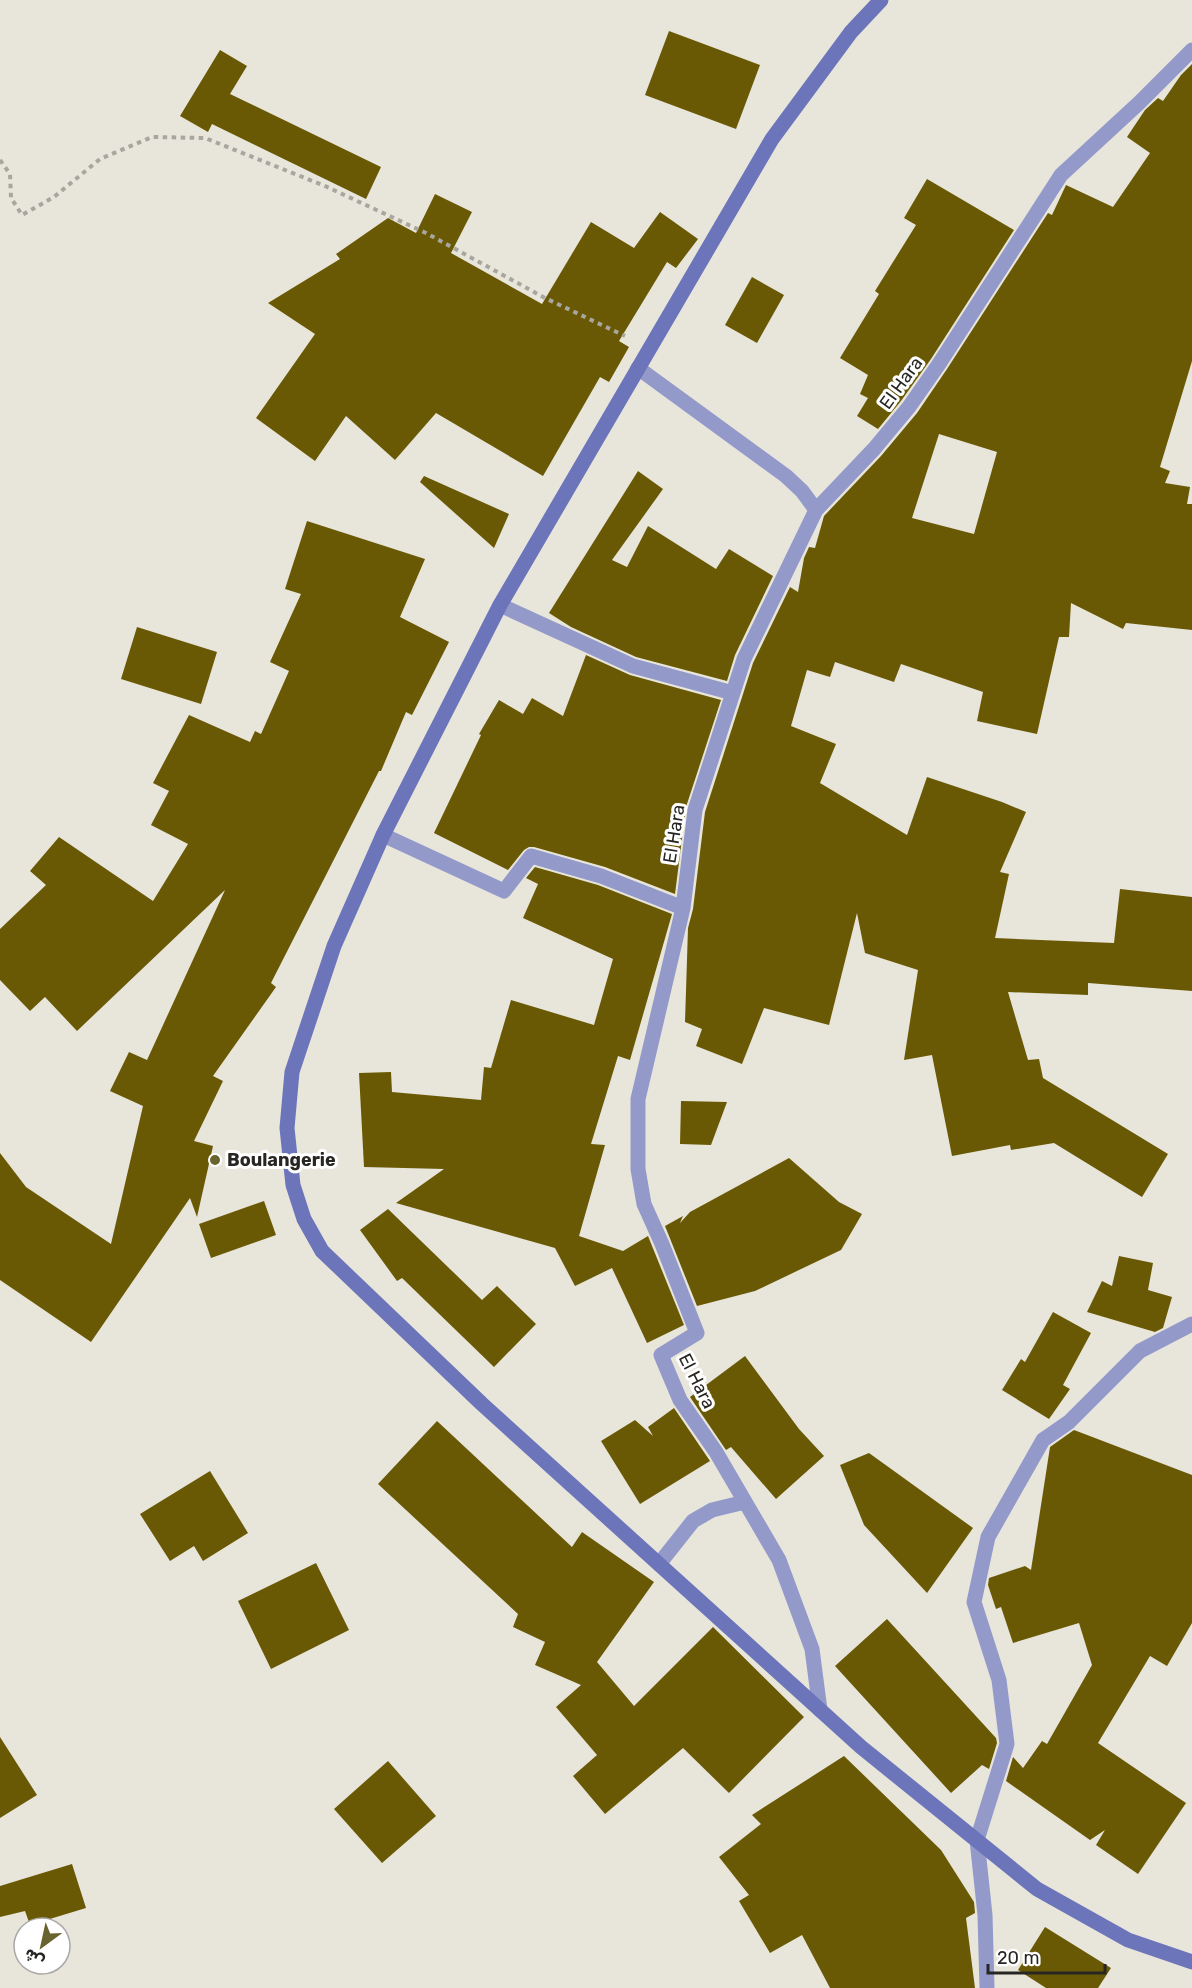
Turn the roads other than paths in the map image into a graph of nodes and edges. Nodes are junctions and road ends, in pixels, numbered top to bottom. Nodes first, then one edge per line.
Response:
1 (882, 0) edge
2 (1192, 50) edge
3 (638, 368) junction
4 (816, 510) junction
5 (501, 605) junction
6 (733, 693) junction
7 (383, 835) junction
8 (683, 908) junction
9 (1192, 1324) edge
10 (745, 1502) junction
11 (659, 1564) junction
12 (820, 1710) junction
13 (977, 1840) junction
14 (1192, 1962) edge
15 (987, 1988) edge

1 - 3 main road
2 - 4 street, El Hara
3 - 4 street
3 - 5 main road
4 - 6 street, El Hara
5 - 6 street
5 - 7 main road
6 - 8 street, El Hara
7 - 8 street
7 - 11 main road
8 - 10 street, El Hara
9 - 13 street
10 - 11 street
10 - 12 street, El Hara
11 - 12 main road
12 - 13 main road
13 - 14 main road
13 - 15 street

